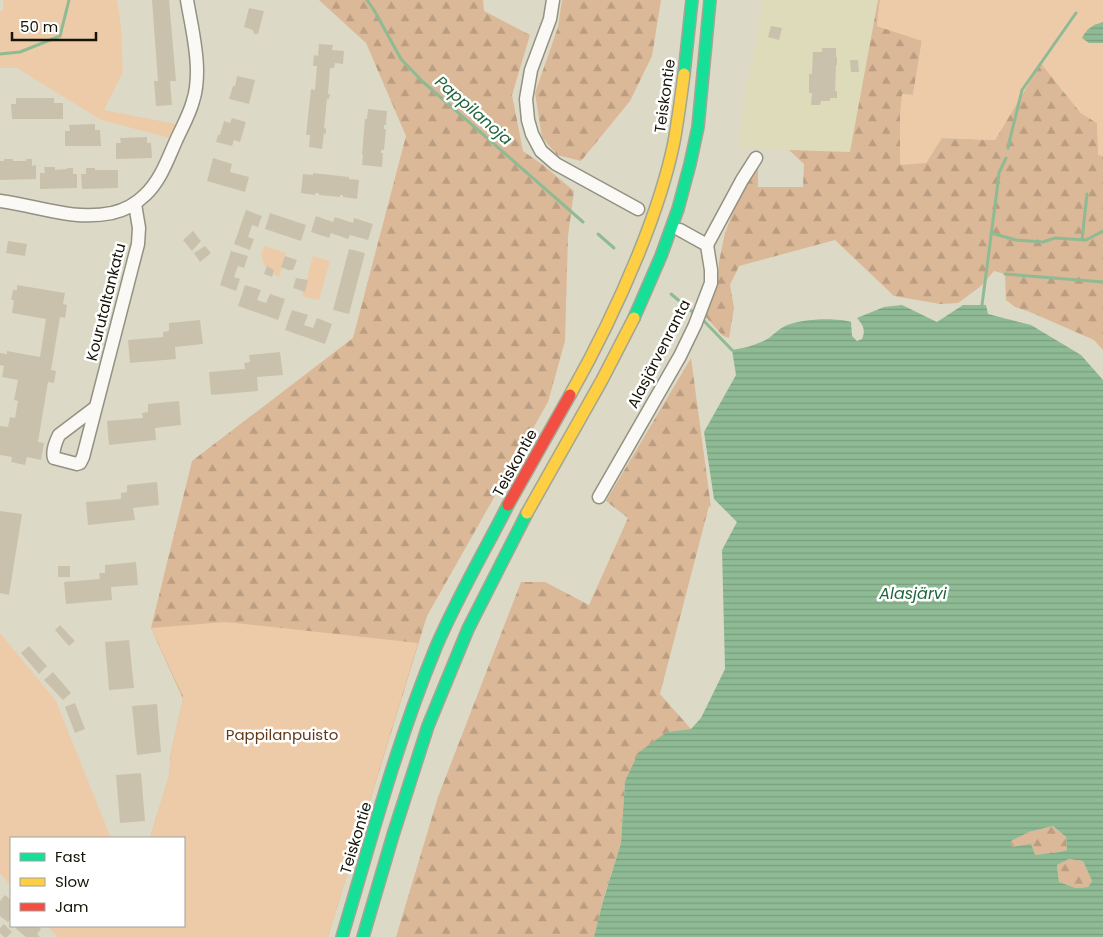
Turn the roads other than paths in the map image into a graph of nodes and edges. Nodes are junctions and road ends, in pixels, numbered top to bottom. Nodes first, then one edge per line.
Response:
1 (187, 0) edge
2 (554, 0) edge
3 (692, 0) edge
4 (710, 0) edge
5 (719, 25) dead end
6 (698, 128) junction
7 (756, 158) dead end
8 (0, 201) edge
9 (135, 204) junction
10 (638, 209) dead end
11 (680, 230) dead end
12 (707, 245) junction
13 (96, 407) dead end
14 (599, 498) dead end
15 (342, 937) edge
16 (363, 937) edge

1 - 9 street
2 - 10 street
3 - 15 highway, Teiskontie
4 - 6 highway
5 - 6 highway
6 - 16 highway
7 - 12 street
8 - 9 street
9 - 13 street, Kourutaltankatu
11 - 12 street
12 - 14 street, Alasjärvenranta

